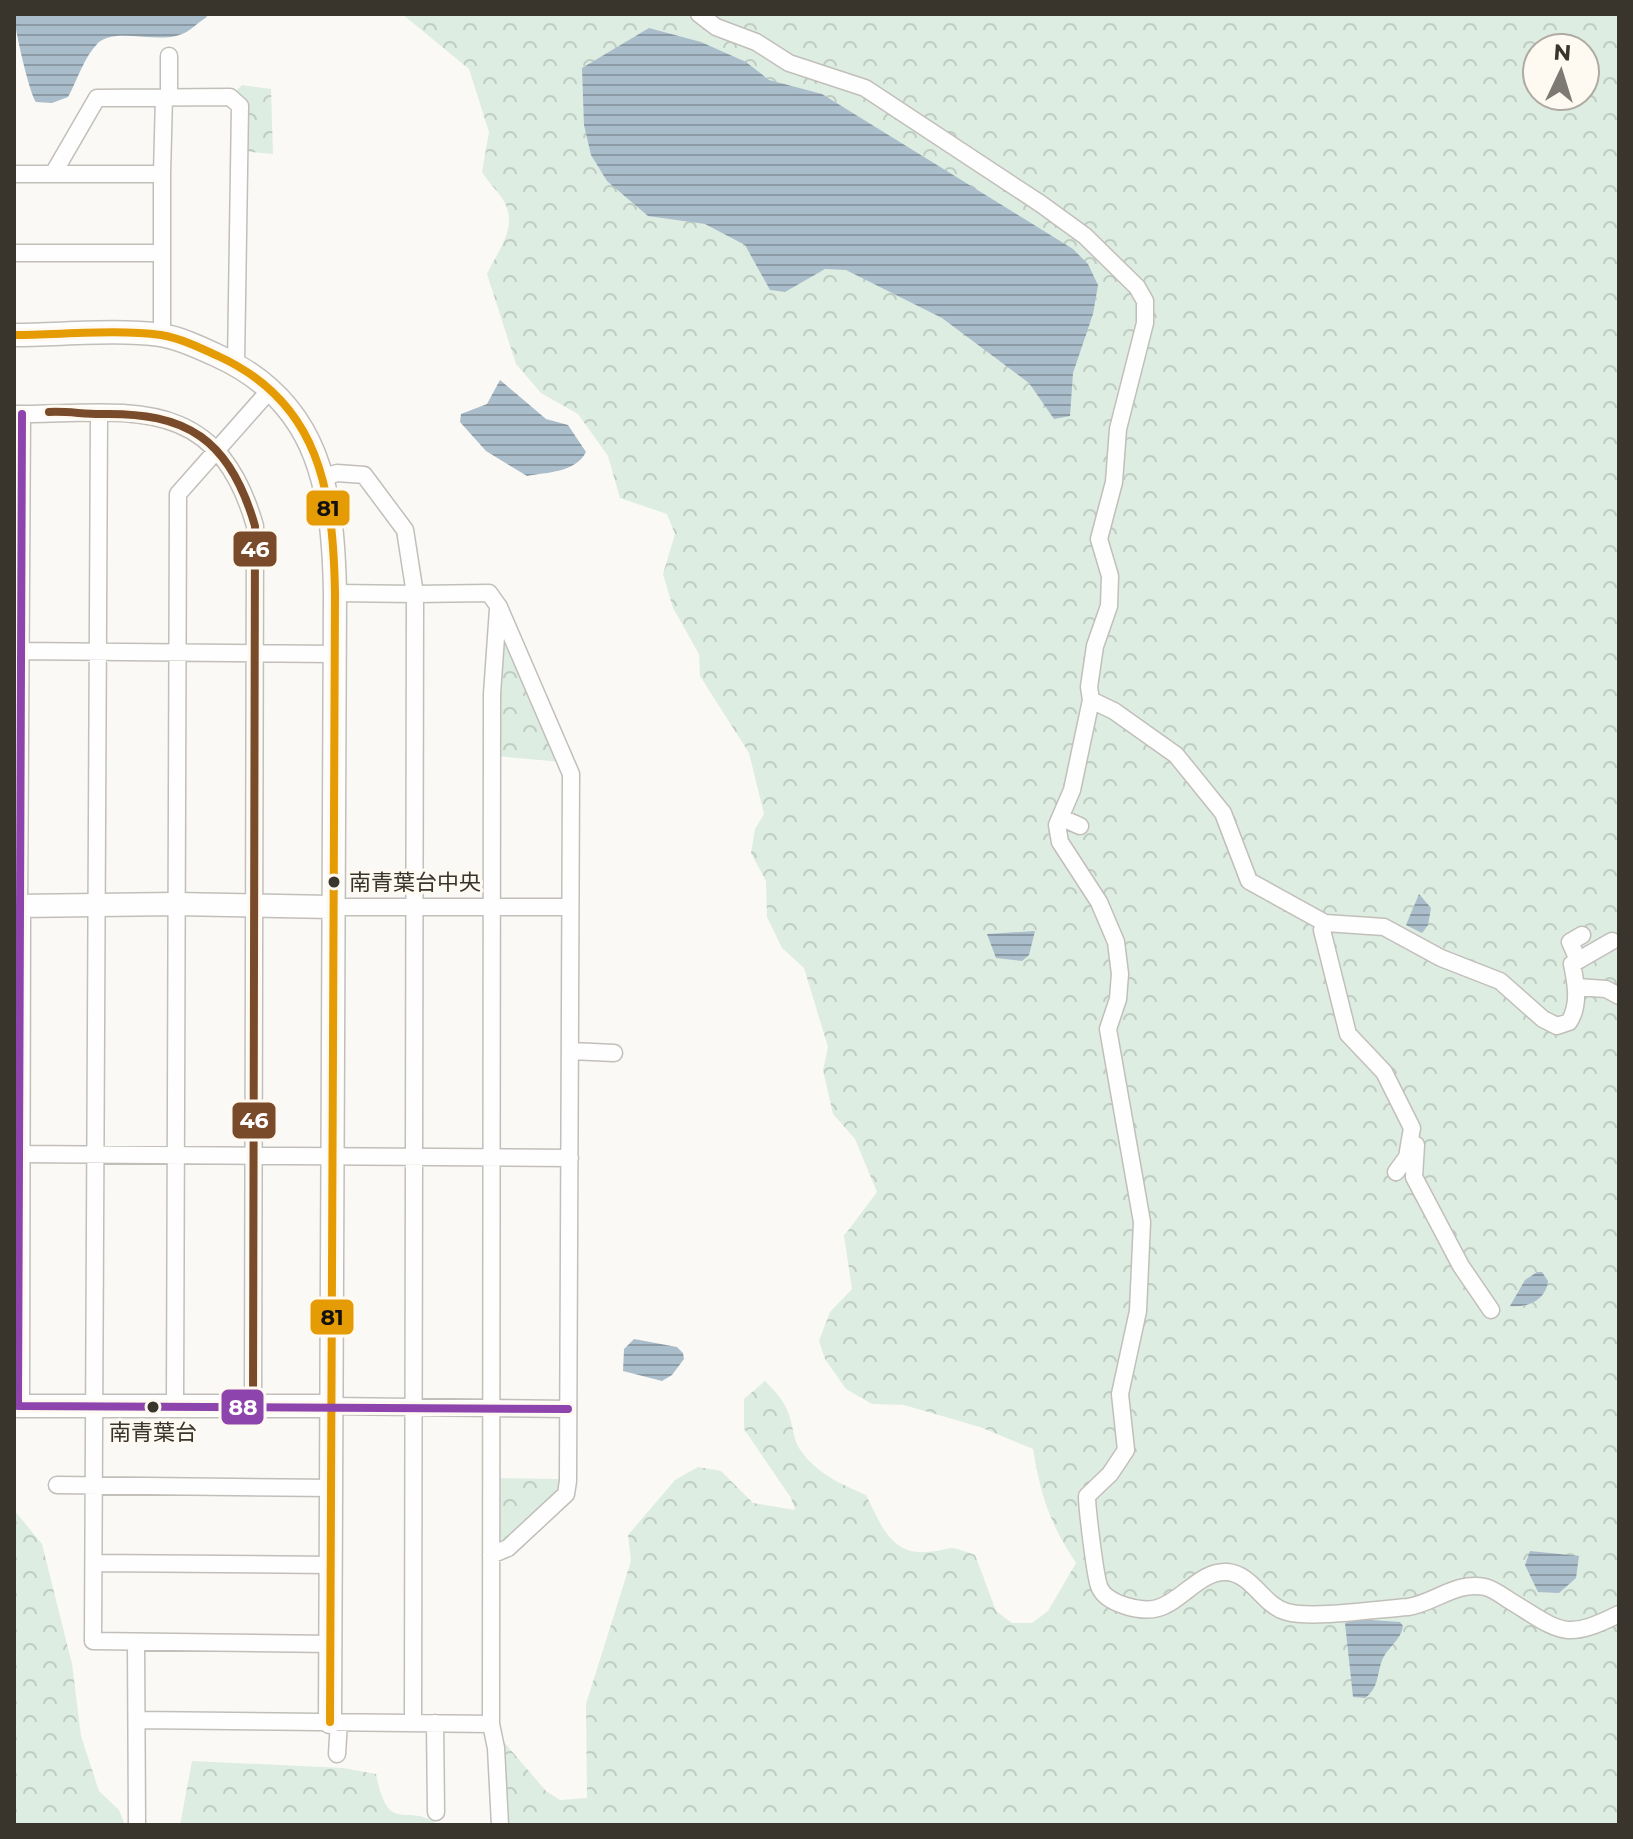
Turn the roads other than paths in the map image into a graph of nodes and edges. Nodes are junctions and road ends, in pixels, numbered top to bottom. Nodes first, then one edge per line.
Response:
1 (699, 14) edge
2 (169, 56) dead end
3 (166, 97) junction
4 (14, 174) edge
5 (53, 174) junction
6 (162, 174) junction
7 (14, 253) edge
8 (161, 253) junction
9 (14, 335) edge
10 (162, 335) junction
11 (236, 364) junction
12 (269, 391) junction
13 (18, 414) edge
14 (99, 414) junction
15 (216, 449) junction
16 (324, 477) junction
17 (17, 487) edge
18 (335, 593) junction
19 (415, 594) junction
20 (499, 607) junction
21 (20, 651) junction
22 (175, 653) junction
23 (97, 654) junction
24 (256, 654) junction
25 (333, 654) junction
26 (1124, 695) dead end
27 (1091, 700) junction
28 (1114, 711) junction
29 (16, 790) edge
30 (1062, 818) junction
31 (1080, 826) dead end
32 (97, 904) junction
33 (175, 904) junction
34 (16, 906) edge
35 (254, 906) junction
36 (492, 906) junction
37 (331, 907) junction
38 (413, 907) junction
39 (570, 907) junction
40 (1325, 923) junction
41 (1582, 935) dead end
42 (1612, 941) dead end
43 (1578, 960) junction
44 (1598, 983) dead end
45 (1576, 984) junction
46 (1619, 996) edge
47 (571, 1051) junction
48 (614, 1053) dead end
49 (1412, 1128) junction
50 (16, 1152) edge
51 (98, 1157) junction
52 (175, 1157) junction
53 (253, 1157) junction
54 (332, 1157) junction
55 (412, 1157) junction
56 (491, 1158) junction
57 (570, 1158) junction
58 (1396, 1172) dead end
59 (1491, 1310) dead end
60 (175, 1406) junction
61 (253, 1406) junction
62 (332, 1406) junction
63 (412, 1407) junction
64 (96, 1408) junction
65 (490, 1408) junction
66 (568, 1409) junction
67 (57, 1485) dead end
68 (94, 1485) junction
69 (333, 1488) junction
70 (491, 1555) junction
71 (94, 1563) junction
72 (333, 1565) junction
73 (1619, 1614) edge
74 (136, 1642) junction
75 (333, 1644) junction
76 (137, 1720) junction
77 (335, 1722) junction
78 (413, 1722) junction
79 (435, 1723) junction
80 (491, 1724) junction
81 (337, 1754) dead end
82 (436, 1812) dead end
83 (137, 1825) edge
84 (500, 1825) edge

1 - 27 street
2 - 3 street
3 - 5 street
3 - 6 street
3 - 11 street
4 - 5 street
5 - 6 street
6 - 8 street
7 - 8 street
8 - 10 street
9 - 10 street
10 - 11 street
11 - 12 street
12 - 15 street
12 - 16 street
13 - 14 street
13 - 17 street
14 - 15 street
14 - 23 street
15 - 22 street
15 - 24 street
16 - 18 street
16 - 19 street
17 - 21 street
18 - 19 street
18 - 25 street
19 - 20 street
19 - 38 street
20 - 36 street
20 - 39 street
21 - 23 street
21 - 29 street
22 - 23 street
22 - 24 street
22 - 33 street
23 - 32 street
24 - 25 street
24 - 35 street
25 - 37 street
26 - 28 street
27 - 28 street
27 - 30 street
28 - 40 street
29 - 34 street
30 - 31 street
30 - 73 street
32 - 33 street
32 - 34 street
32 - 51 street
33 - 35 street
33 - 52 street
34 - 50 street
35 - 37 street
35 - 53 street
36 - 38 street
36 - 39 street
36 - 56 street
37 - 38 street
37 - 54 street
38 - 55 street
39 - 47 street
40 - 45 street
40 - 49 street
41 - 43 street
42 - 43 street
43 - 45 street
44 - 45 street
45 - 46 street
47 - 48 street
47 - 57 street
49 - 58 street
49 - 59 street
50 - 51 street
50 - 64 street
51 - 52 street
51 - 64 street
52 - 53 street
52 - 60 street
53 - 54 street
53 - 61 street
54 - 55 street
54 - 62 street
55 - 56 street
55 - 63 street
56 - 57 street
56 - 65 street
57 - 66 street
60 - 61 street
60 - 64 street
61 - 62 street
62 - 63 street
62 - 69 street
63 - 65 street
63 - 78 street
64 - 68 street
65 - 66 street
65 - 70 street
66 - 70 street
67 - 68 street
68 - 69 street
68 - 71 street
69 - 72 street
70 - 80 street
71 - 72 street
71 - 74 street
72 - 75 street
74 - 75 street
74 - 76 street
75 - 77 street
76 - 77 street
76 - 83 street
77 - 78 street
77 - 81 street
78 - 79 street
79 - 80 street
79 - 82 street
80 - 84 street

